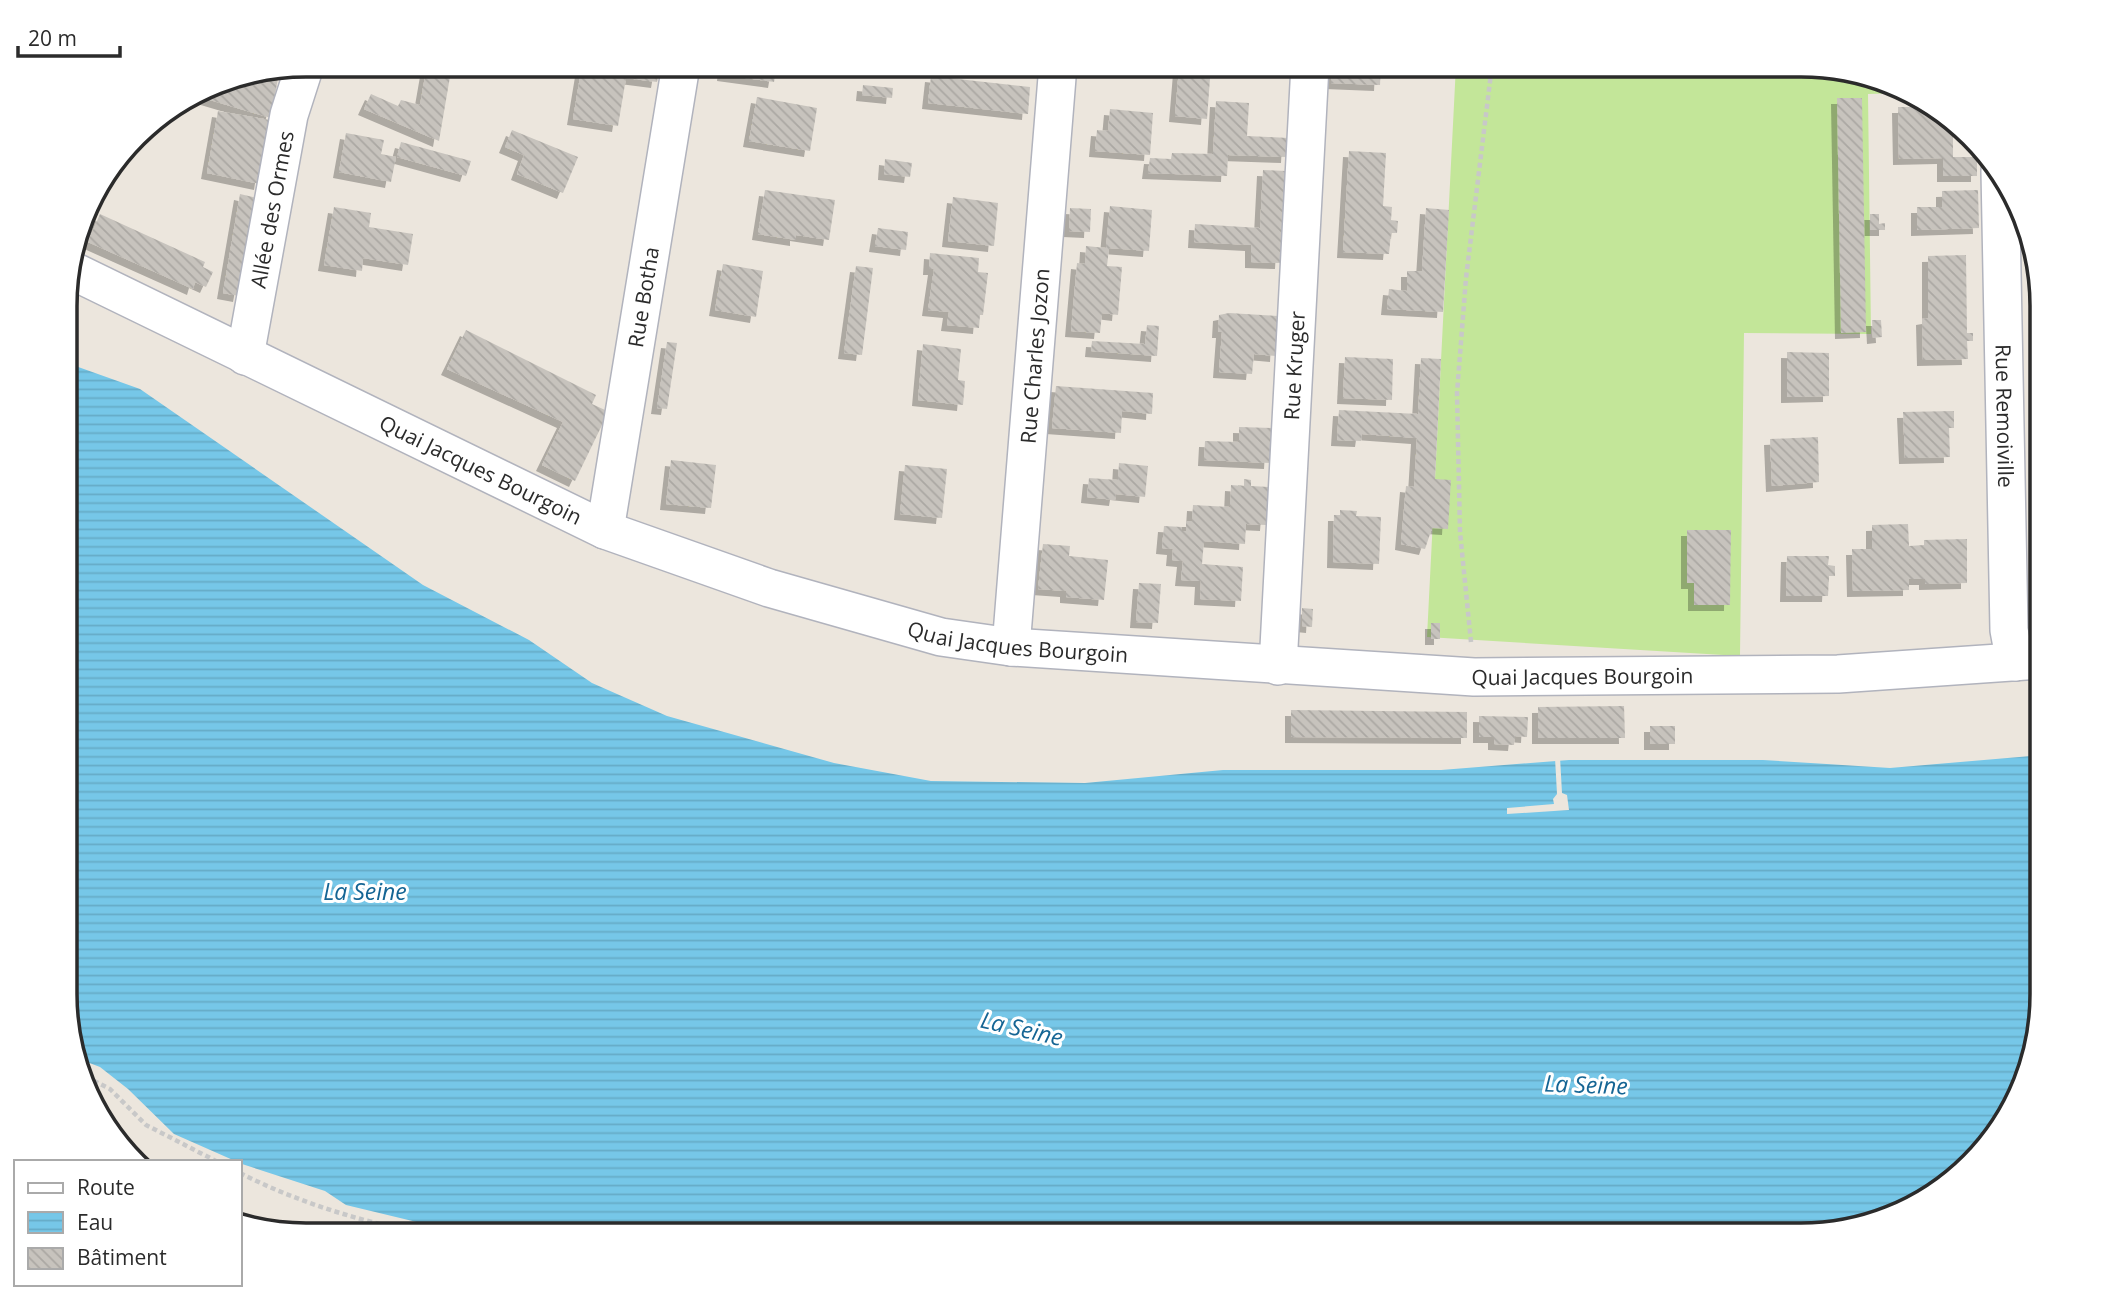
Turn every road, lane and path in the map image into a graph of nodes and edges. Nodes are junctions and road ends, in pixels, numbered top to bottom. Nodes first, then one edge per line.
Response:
1 (301, 77) edge
2 (679, 77) edge
3 (1057, 77) edge
4 (1309, 77) edge
5 (1491, 77) edge
6 (2000, 195) edge
7 (79, 274) edge
8 (245, 356) junction
9 (605, 530) junction
10 (1011, 647) junction
11 (1474, 654) dead end
12 (2028, 661) edge
13 (1278, 666) junction
14 (94, 1081) edge
15 (214, 1160) edge
16 (242, 1173) edge
17 (372, 1223) edge

1 - 8 street, Allée des Ormes
2 - 9 street, Rue Botha
3 - 10 street, Rue Charles Jozon
4 - 13 street, Rue Kruger
5 - 11 path
6 - 12 street, Rue Remoiville
7 - 8 street, Quai Jacques Bourgoin
8 - 9 street, Quai Jacques Bourgoin
9 - 10 street, Quai Jacques Bourgoin
10 - 13 street, Quai Jacques Bourgoin
12 - 13 street, Quai Jacques Bourgoin
14 - 15 path
16 - 17 path

